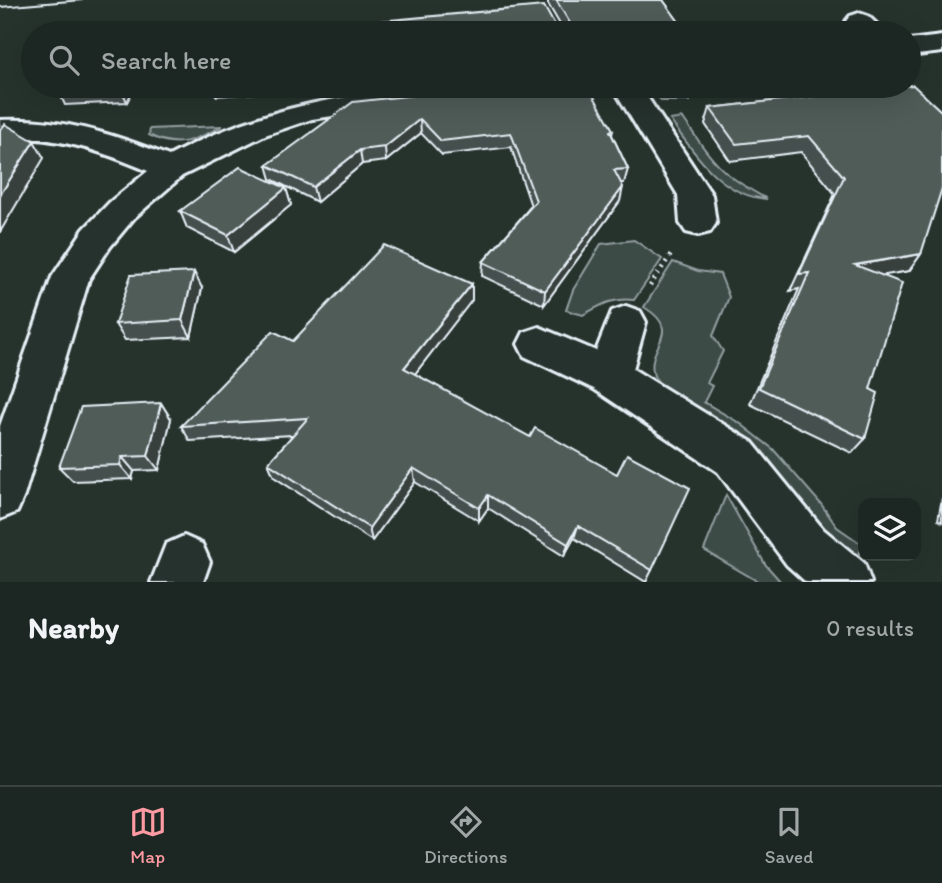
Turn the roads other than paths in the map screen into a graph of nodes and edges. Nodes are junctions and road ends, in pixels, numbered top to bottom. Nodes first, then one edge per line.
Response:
1 (942, 44) edge
2 (921, 47) edge
3 (407, 98) edge
4 (634, 98) edge
5 (0, 128) edge
6 (171, 169) junction
7 (698, 223) road end
8 (626, 322) road end
9 (539, 344) dead end
10 (608, 376) junction
11 (0, 496) edge
12 (845, 582) edge

1 - 2 street
3 - 6 street
4 - 7 street
5 - 6 street
6 - 11 street
8 - 10 street
9 - 10 street
10 - 12 street

